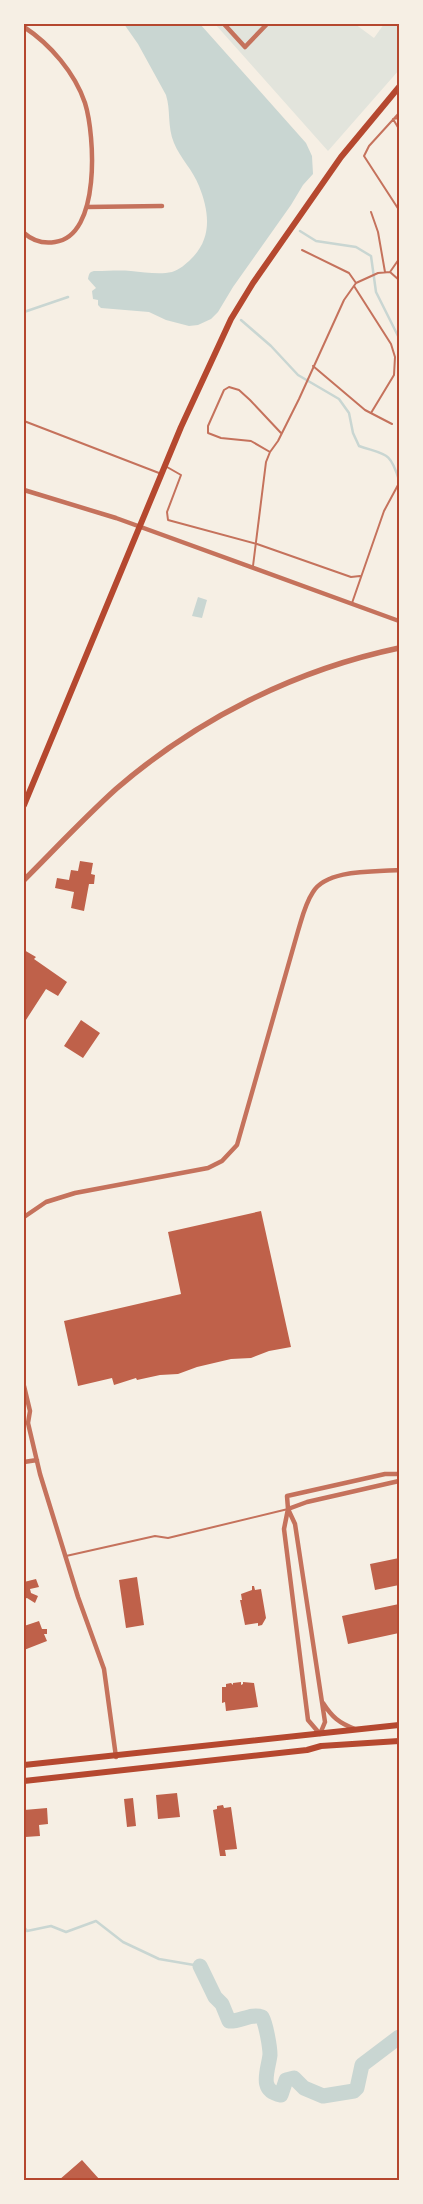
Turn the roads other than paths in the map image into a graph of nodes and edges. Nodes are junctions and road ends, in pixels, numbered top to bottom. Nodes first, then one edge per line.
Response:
1 (224, 24) edge
2 (267, 24) edge
3 (24, 27) edge
4 (399, 88) edge
5 (399, 113) edge
6 (399, 118) edge
7 (394, 119) junction
8 (399, 129) edge
9 (87, 206) junction
10 (162, 206) dead end
11 (399, 210) edge
12 (371, 212) dead end
13 (24, 233) edge
14 (302, 250) dead end
15 (399, 260) edge
16 (385, 272) junction
17 (390, 272) junction
18 (399, 280) edge
19 (356, 282) junction
20 (354, 286) junction
21 (313, 366) junction
22 (371, 413) junction
23 (24, 421) edge
24 (392, 424) dead end
25 (281, 433) junction
26 (270, 452) junction
27 (165, 466) junction
28 (162, 474) junction
29 (398, 485) dead end
30 (24, 490) edge
31 (140, 527) junction
32 (257, 544) junction
33 (253, 568) junction
34 (360, 576) junction
35 (352, 604) junction
36 (399, 620) edge
37 (399, 648) edge
38 (24, 805) edge
39 (399, 870) edge
40 (24, 880) edge
41 (24, 1217) edge
42 (24, 1386) edge
43 (24, 1417) edge
44 (28, 1423) junction
45 (37, 1460) junction
46 (24, 1462) edge
47 (399, 1474) edge
48 (399, 1481) edge
49 (288, 1509) junction
50 (66, 1556) junction
51 (322, 1702) junction
52 (399, 1725) edge
53 (357, 1729) junction
54 (320, 1734) junction
55 (399, 1741) edge
56 (321, 1746) junction
57 (116, 1757) junction
58 (24, 1765) edge
59 (118, 1770) junction
60 (24, 1781) edge

1 - 2 street
3 - 9 street
4 - 27 main road
5 - 7 lane
6 - 7 lane
7 - 8 lane
7 - 11 lane
9 - 10 street
9 - 13 street
12 - 16 lane
14 - 19 lane
15 - 17 lane
16 - 17 lane
16 - 19 lane
17 - 18 lane
19 - 20 lane
20 - 21 lane
20 - 22 lane
21 - 22 lane
21 - 25 lane
22 - 24 lane
23 - 28 lane
25 - 26 lane
25 - 26 lane
26 - 32 lane
27 - 28 main road
27 - 32 lane
28 - 31 main road
29 - 34 lane
30 - 31 street
31 - 33 street
31 - 38 main road
32 - 33 lane
32 - 34 lane
33 - 35 street
34 - 35 lane
35 - 36 street
37 - 40 street
39 - 41 street
42 - 44 street
43 - 44 street
44 - 45 street
45 - 46 street
45 - 50 street
47 - 49 street
48 - 49 street
49 - 50 lane
49 - 51 street
49 - 54 street
50 - 57 street
51 - 53 street
51 - 54 street
52 - 53 main road
53 - 54 main road
54 - 56 main road
54 - 57 main road
55 - 56 main road
56 - 59 main road
57 - 58 main road
57 - 59 main road
59 - 60 main road

